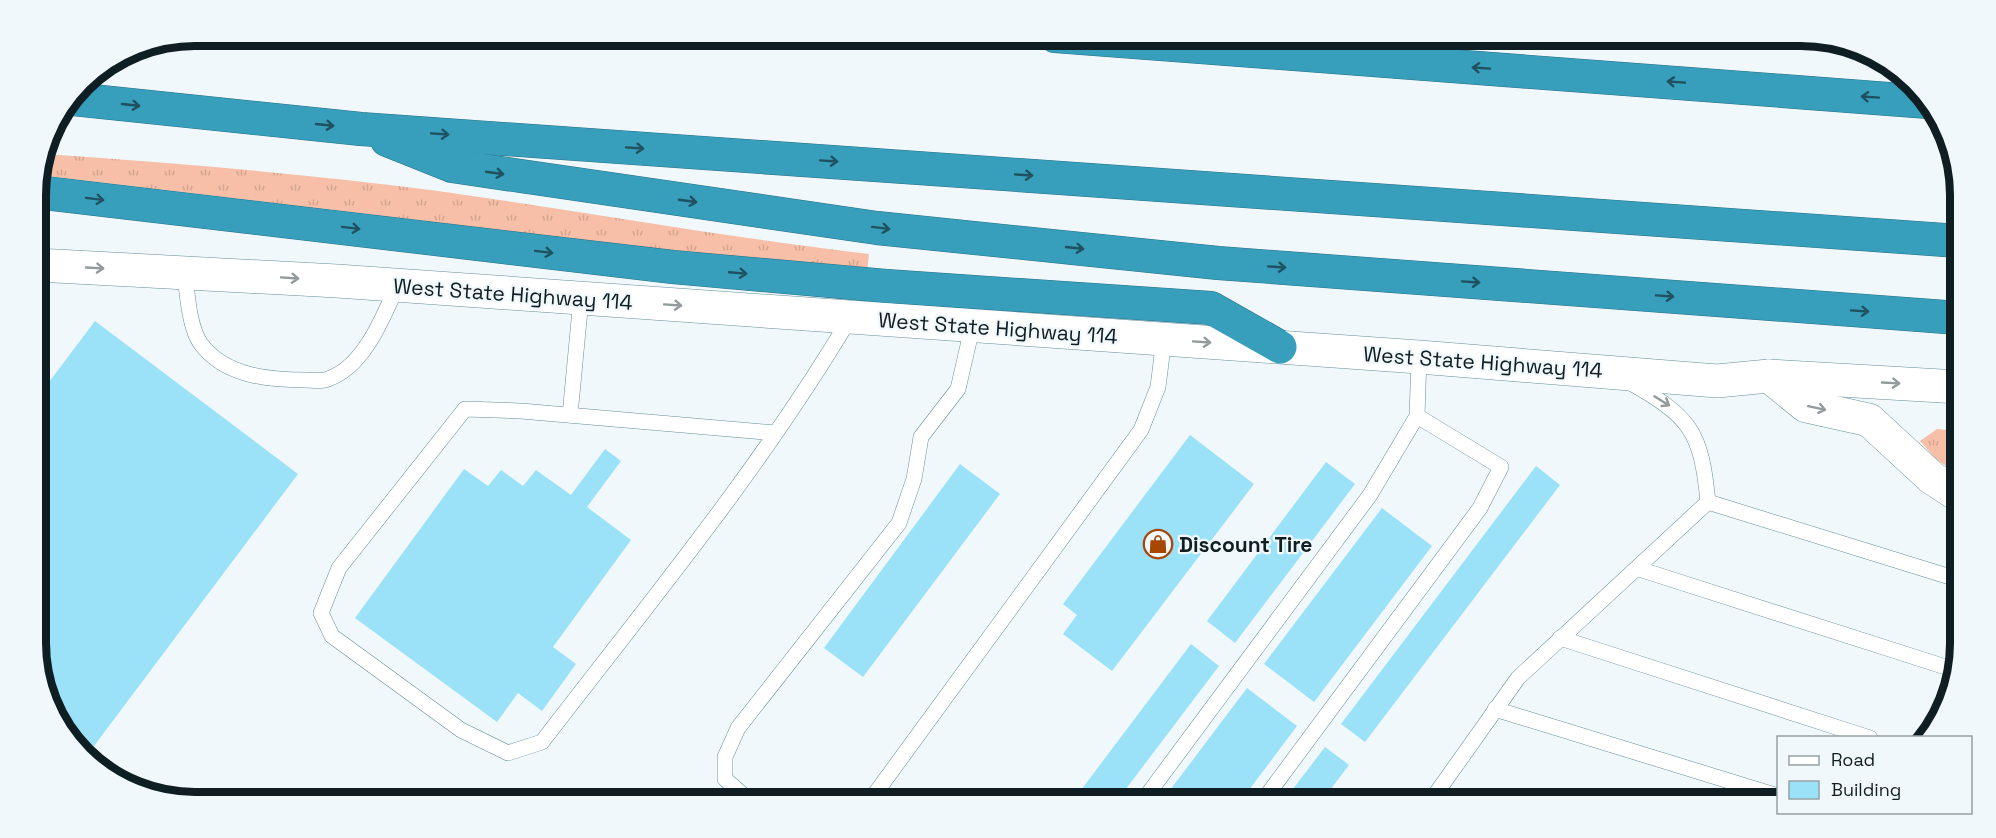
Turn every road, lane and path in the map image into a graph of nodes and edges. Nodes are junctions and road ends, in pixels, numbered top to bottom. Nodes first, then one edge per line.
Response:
1 (1188, 46) edge
2 (81, 100) edge
3 (1916, 101) edge
4 (361, 129) junction
5 (47, 193) edge
6 (1950, 239) edge
7 (47, 266) edge
8 (185, 273) junction
9 (398, 286) junction
10 (581, 299) junction
11 (1950, 317) edge
12 (850, 318) junction
13 (972, 328) junction
14 (1164, 339) junction
15 (1280, 347) junction
16 (1419, 357) junction
17 (1611, 371) junction
18 (1769, 376) junction
19 (1950, 386) edge
20 (570, 415) junction
21 (1417, 416) junction
22 (776, 433) junction
23 (1950, 490) edge
24 (1708, 502) junction
25 (1639, 569) junction
26 (1950, 577) edge
27 (1560, 638) junction
28 (1947, 667) edge
29 (1495, 709) junction
30 (1864, 736) edge
31 (1150, 791) edge
32 (1270, 791) edge
33 (1438, 791) edge
34 (1766, 791) edge
35 (739, 792) edge
36 (877, 792) edge

3 -> 1 highway
2 -> 4 highway
4 -> 6 highway
4 -> 11 highway
5 -> 15 highway
7 -> 8 main road, West State Highway 114
8 -> 9 main road, West State Highway 114
8 - 9 lane
9 - 10 main road, West State Highway 114
10 -> 12 main road, West State Highway 114
10 - 20 lane
12 - 13 main road, West State Highway 114
12 - 22 lane
13 - 14 main road, West State Highway 114
13 - 35 lane
14 -> 15 main road, West State Highway 114
14 - 36 lane
15 - 16 main road, West State Highway 114
16 - 17 main road, West State Highway 114
16 - 21 lane
17 - 18 main road, West State Highway 114
17 -> 24 lane
18 -> 19 main road, West State Highway 114
18 -> 23 main road
20 - 22 lane
20 - 22 lane
21 - 31 lane
21 - 32 lane
24 - 25 lane
24 - 26 lane
25 - 27 lane
25 - 28 lane
27 - 29 lane
27 - 30 lane
29 - 33 lane
29 - 34 lane

